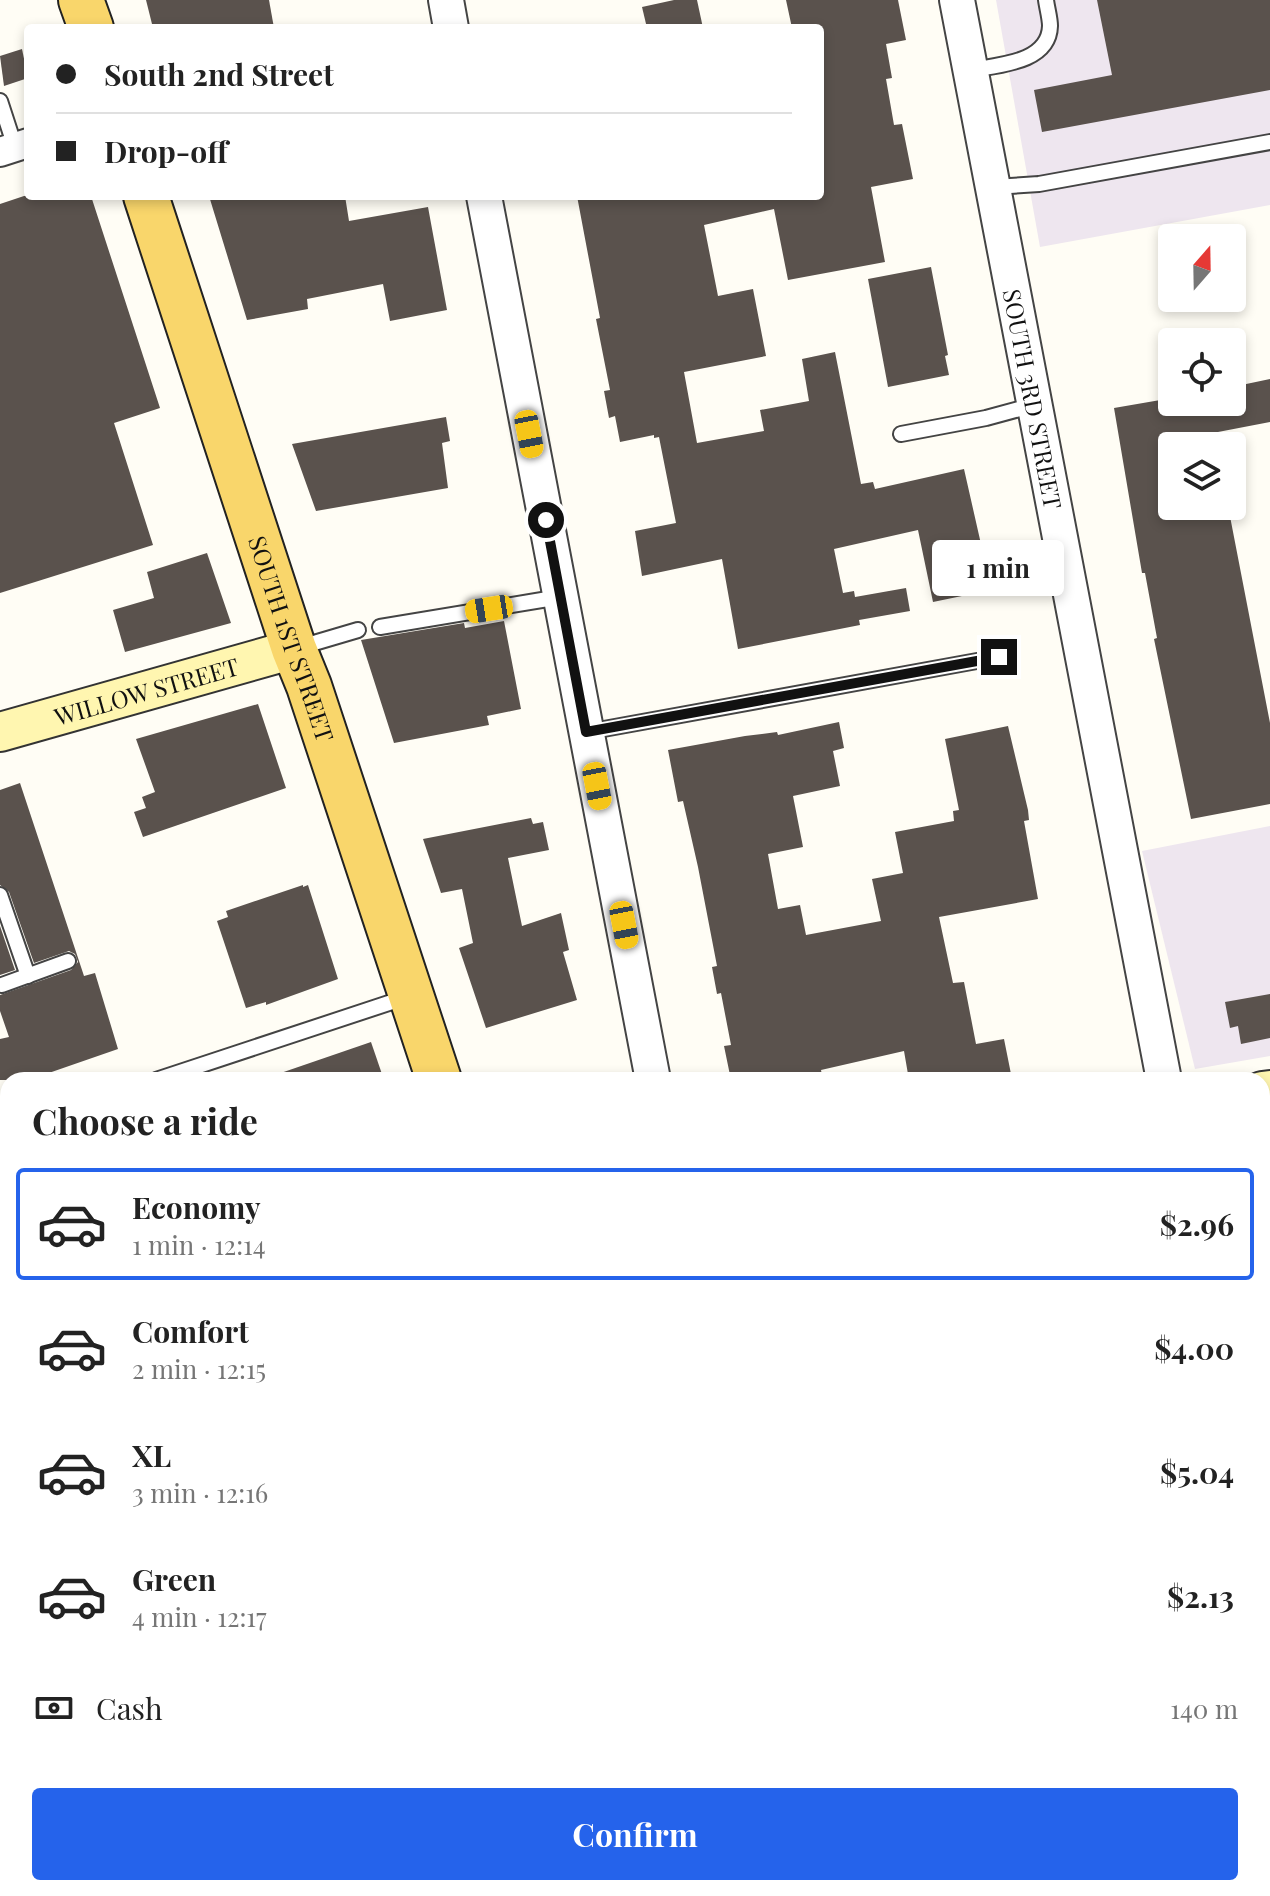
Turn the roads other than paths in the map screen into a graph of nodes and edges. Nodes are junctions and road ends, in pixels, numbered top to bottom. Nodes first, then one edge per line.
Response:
1 (81, 0) edge
2 (446, 0) edge
3 (957, 0) edge
4 (1046, 0) edge
5 (90, 24) edge
6 (450, 24) edge
7 (971, 70) junction
8 (0, 101) edge
9 (1270, 142) edge
10 (14, 148) edge
11 (993, 187) junction
12 (147, 200) edge
13 (485, 200) edge
14 (1035, 405) junction
15 (901, 434) dead end
16 (561, 597) junction
17 (380, 627) dead end
18 (358, 630) dead end
19 (294, 649) junction
20 (999, 657) dead end
21 (0, 732) edge
22 (586, 732) junction
23 (0, 895) edge
24 (68, 961) dead end
25 (28, 976) junction
26 (2, 985) edge
27 (411, 996) junction
28 (180, 1072) edge
29 (436, 1072) edge
30 (651, 1072) edge
31 (1162, 1072) edge

1 - 5 main road
2 - 6 street
3 - 7 street, SOUTH 3RD STREET
4 - 7 lane
7 - 11 street, SOUTH 3RD STREET
8 - 10 lane
9 - 11 lane
11 - 14 street, SOUTH 3RD STREET
12 - 19 main road, SOUTH 1ST STREET
13 - 16 street
14 - 15 lane
14 - 31 street, SOUTH 3RD STREET
16 - 17 lane
16 - 22 street
18 - 19 lane
19 - 21 main road, WILLOW STREET
19 - 27 main road, SOUTH 1ST STREET
20 - 22 lane
22 - 30 street
23 - 25 lane
24 - 25 lane
25 - 26 lane
27 - 28 lane
27 - 29 main road, SOUTH 1ST STREET

